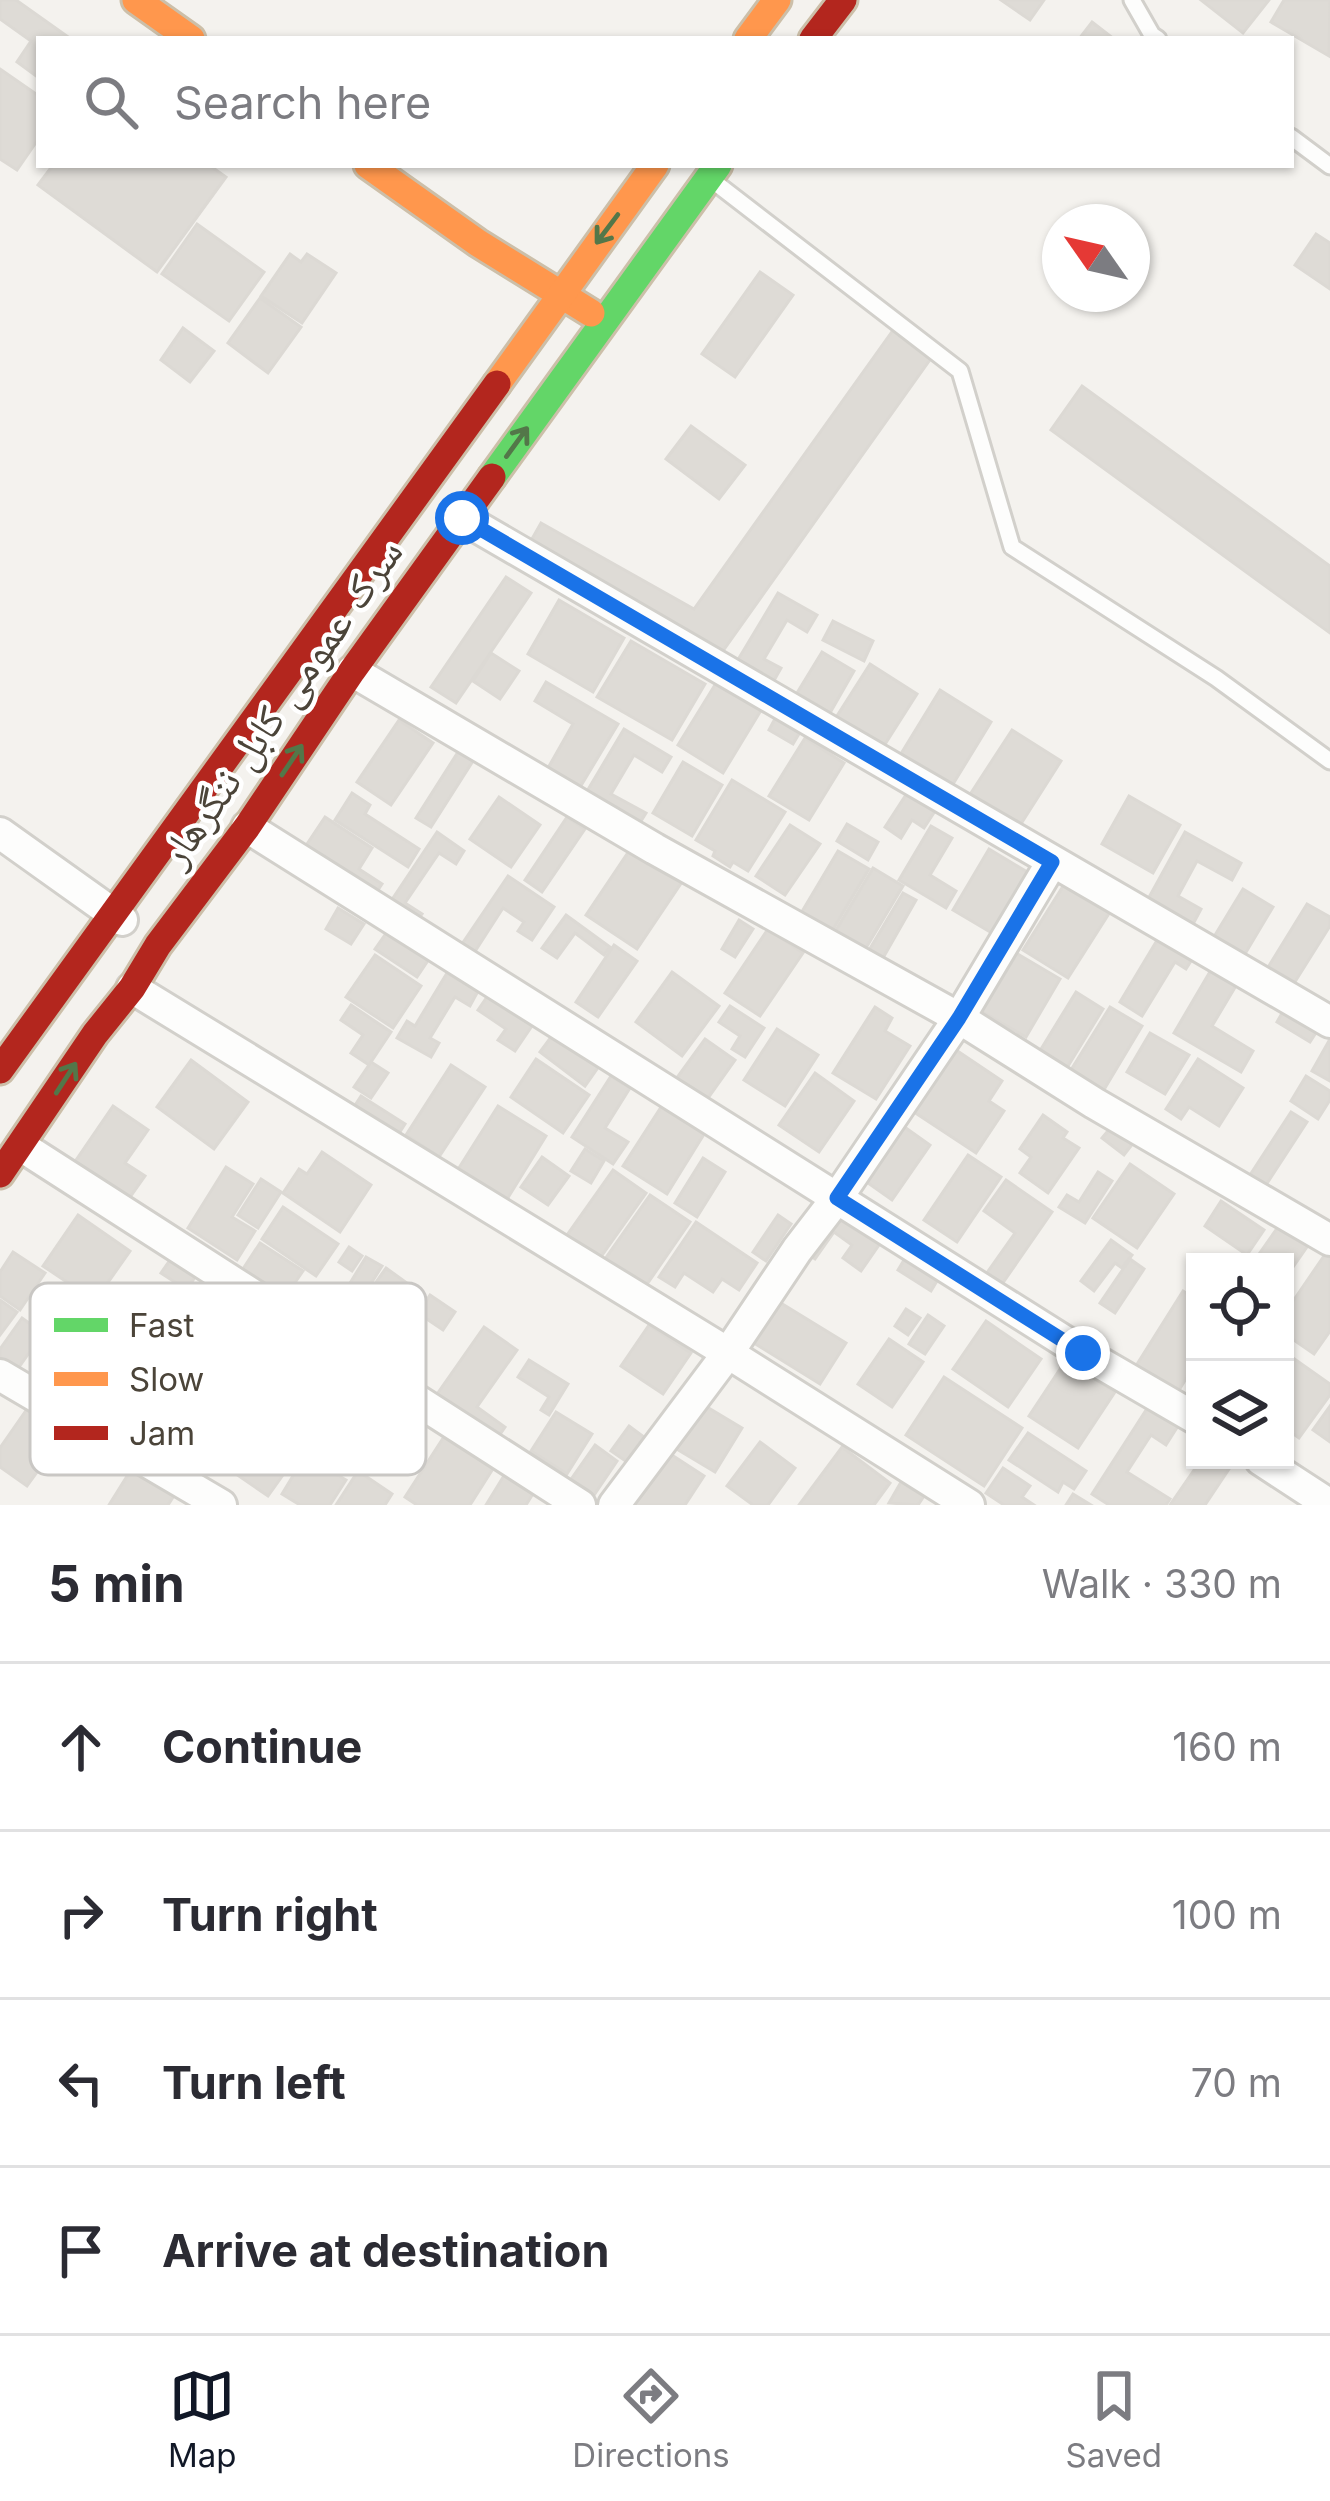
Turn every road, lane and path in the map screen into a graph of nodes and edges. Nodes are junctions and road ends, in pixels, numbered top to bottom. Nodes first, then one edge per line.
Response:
1 (136, 0) edge
2 (777, 0) edge
3 (843, 0) edge
4 (1132, 0) edge
5 (187, 36) edge
6 (750, 36) edge
7 (815, 36) edge
8 (1154, 36) edge
9 (1294, 139) edge
10 (1330, 166) edge
11 (372, 168) edge
12 (653, 168) edge
13 (714, 171) edge
14 (560, 292) junction
15 (604, 322) junction
16 (462, 518) junction
17 (352, 671) junction
18 (1330, 760) edge
19 (247, 827) junction
20 (0, 833) edge
21 (1052, 862) junction
22 (113, 914) junction
23 (158, 946) junction
24 (132, 988) junction
25 (959, 1018) junction
26 (1330, 1022) edge
27 (0, 1070) edge
28 (20, 1146) junction
29 (0, 1174) edge
30 (837, 1198) junction
31 (1330, 1240) edge
32 (234, 1283) edge
33 (728, 1353) junction
34 (0, 1375) edge
35 (30, 1393) edge
36 (426, 1406) edge
37 (1186, 1413) edge
38 (1275, 1469) edge
39 (170, 1475) edge
40 (221, 1505) edge
41 (580, 1505) edge
42 (614, 1505) edge
43 (969, 1505) edge
44 (1330, 1505) edge

1 - 5 highway
2 - 6 highway
3 - 7 highway
4 - 8 lane
9 - 10 lane
11 - 14 highway
12 -> 14 highway, سرک عمومی کابل ننگرهار
13 - 15 highway, سرک عمومی کابل ننگرهار
13 - 18 lane
14 - 15 highway
14 - 22 highway, سرک عمومی کابل ننگرهار
16 -> 15 highway, سرک عمومی کابل ننگرهار
16 - 17 highway, سرک عمومی کابل ننگرهار
16 - 21 street
19 -> 17 highway, سرک عمومی کابل ننگرهار
17 - 25 street
19 - 23 highway, سرک عمومی کابل ننگرهار
19 - 30 street
20 - 22 street
21 - 25 street
21 - 26 street
22 - 23 street
22 - 27 highway, سرک عمومی کابل ننگرهار
23 - 24 highway, سرک عمومی کابل ننگرهار
28 -> 24 highway, سرک عمومی کابل ننگرهار
24 - 33 street
25 - 30 street
25 - 31 street
28 - 29 highway, سرک عمومی کابل ننگرهار
28 - 32 street
30 - 33 street
30 - 37 street
33 - 42 street
33 - 43 street
34 - 35 street
36 - 41 street
38 - 44 street
39 - 40 street

